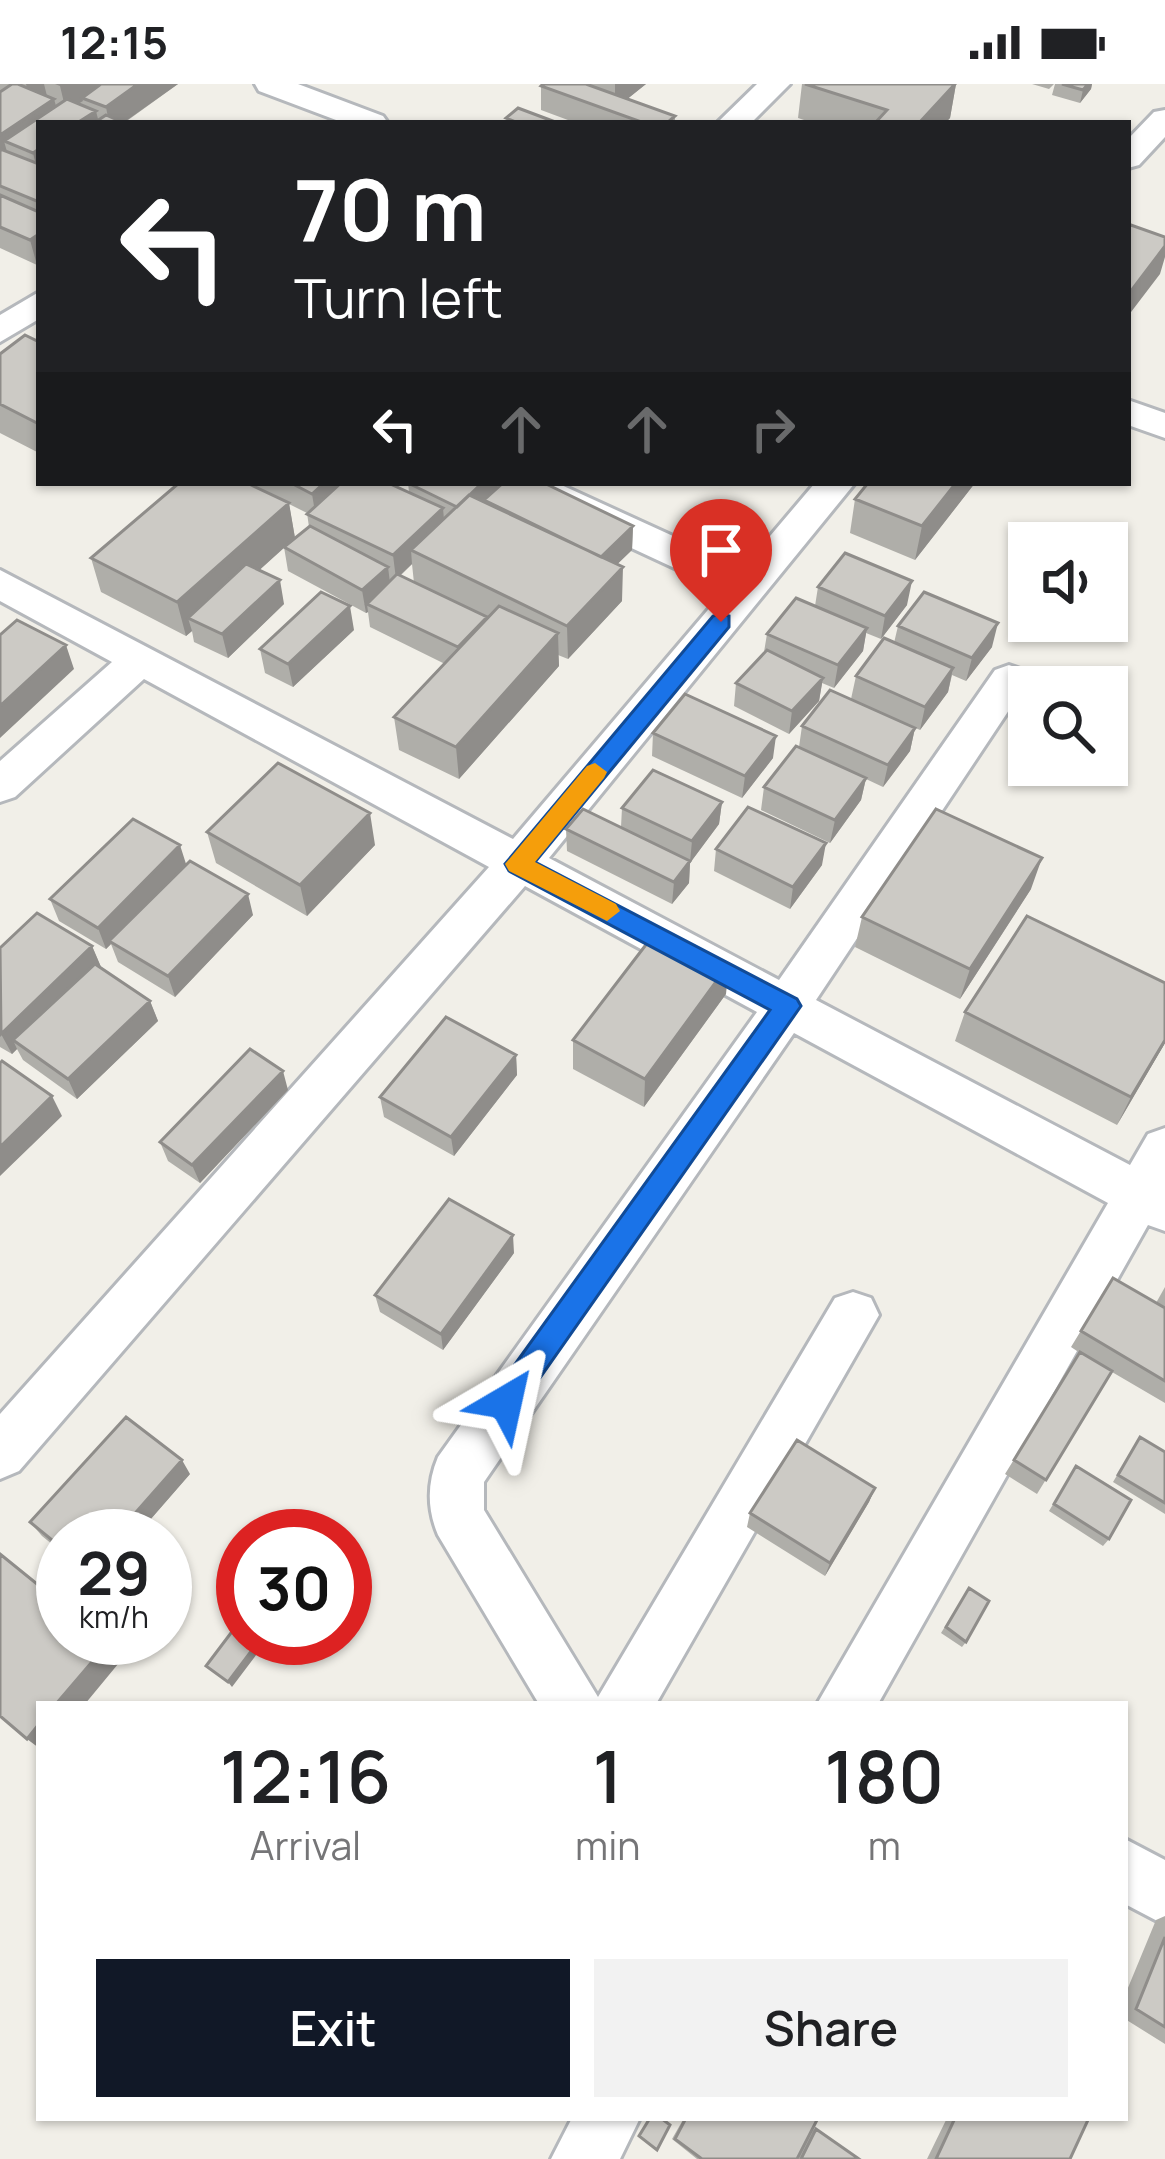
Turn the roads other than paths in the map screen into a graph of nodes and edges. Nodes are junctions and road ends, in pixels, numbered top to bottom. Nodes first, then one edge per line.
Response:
1 (270, 84) edge
2 (346, 84) edge
3 (775, 84) edge
4 (308, 114) edge
5 (1165, 119) edge
6 (351, 120) edge
7 (736, 120) edge
8 (1131, 157) edge
9 (1131, 161) edge
10 (1165, 175) edge
11 (36, 305) edge
12 (0, 331) edge
13 (1131, 413) edge
14 (1165, 426) edge
15 (531, 486) edge
16 (834, 486) edge
17 (0, 584) edge
18 (750, 587) junction
19 (140, 659) junction
20 (1008, 683) edge
21 (0, 786) edge
22 (518, 864) junction
23 (788, 1006) junction
24 (1165, 1149) edge
25 (1152, 1202) edge
26 (853, 1315) dead end
27 (0, 1454) edge
28 (858, 1700) edge
29 (570, 1701) edge
30 (626, 1701) edge
31 (1128, 1871) edge
32 (1165, 1895) edge
33 (606, 2121) edge
34 (584, 2159) edge

1 - 4 street
2 - 4 street
3 - 7 street
4 - 6 street
5 - 8 street
9 - 10 street
11 - 12 street
13 - 14 street
15 - 18 street
16 - 18 street
17 - 19 street
18 - 22 street
19 - 21 street
19 - 22 street
20 - 23 street
22 - 23 street
22 - 27 street
23 - 25 street
23 - 29 street
24 - 25 street
25 - 28 street
26 - 30 street
31 - 32 street
33 - 34 street

